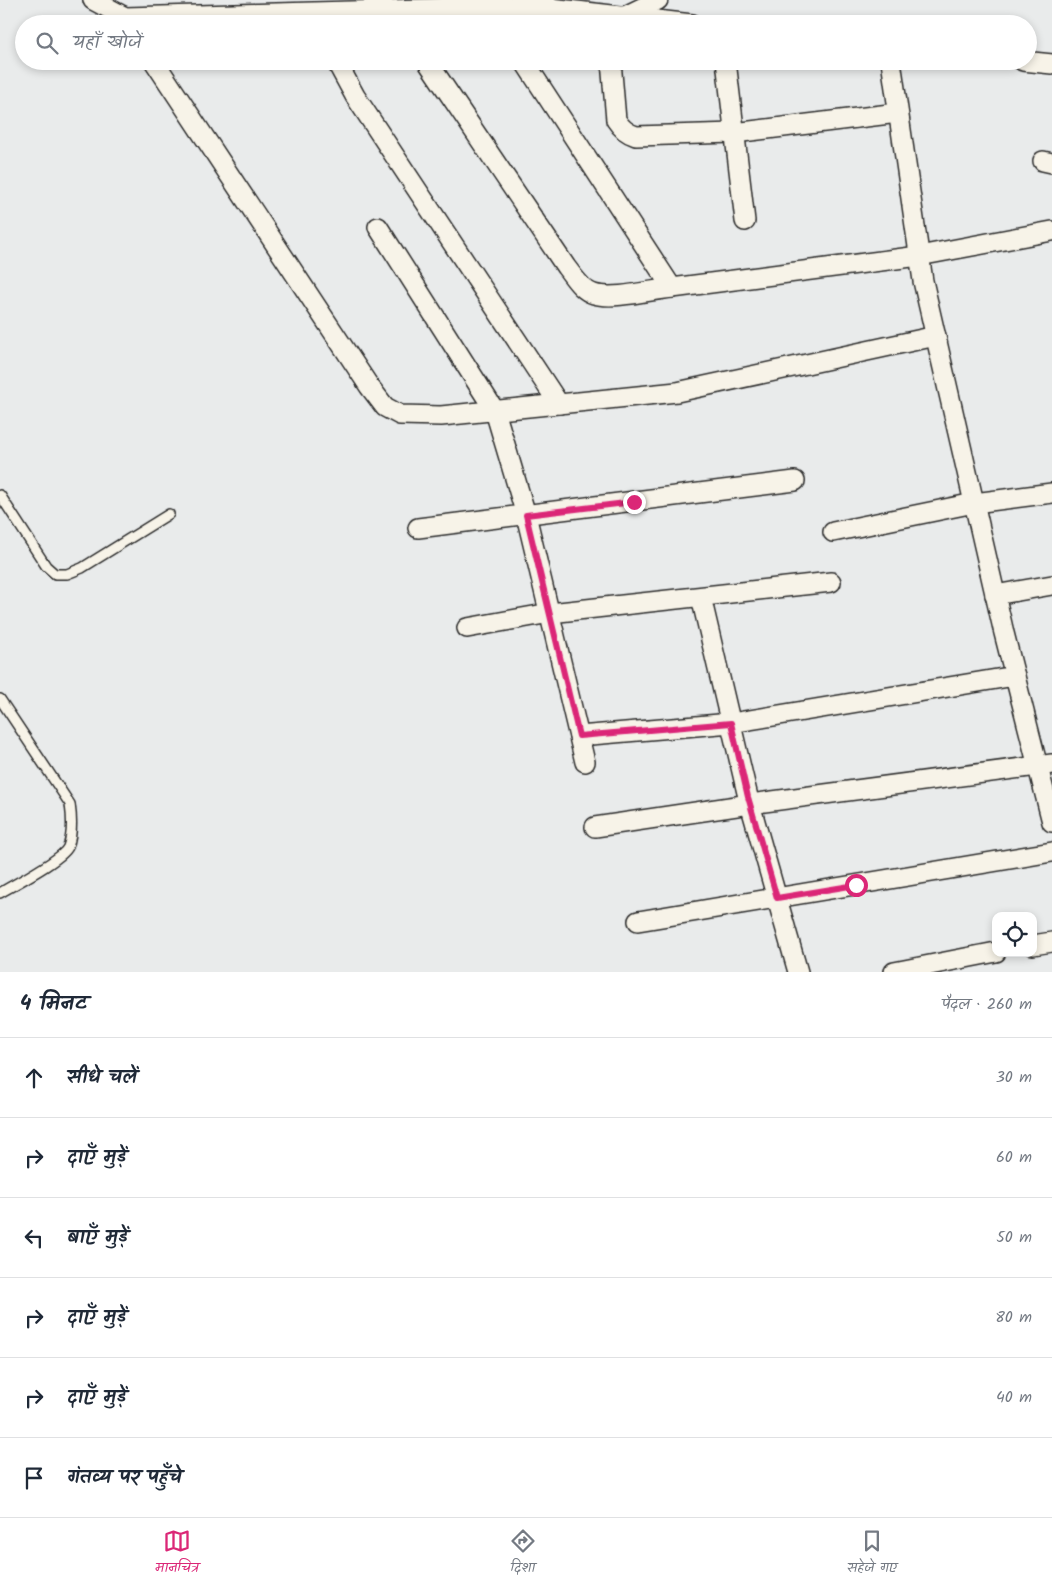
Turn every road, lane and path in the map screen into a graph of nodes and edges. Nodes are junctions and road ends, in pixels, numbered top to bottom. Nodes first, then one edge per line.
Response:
1 (93, 0) edge
2 (658, 0) edge
3 (486, 4) edge
4 (266, 7) edge
5 (118, 15) edge
6 (187, 15) edge
7 (299, 15) edge
8 (410, 15) edge
9 (493, 15) edge
10 (584, 15) edge
11 (627, 15) edge
12 (1037, 62) edge
13 (1052, 64) edge
14 (160, 70) edge
15 (341, 70) edge
16 (432, 70) edge
17 (530, 70) edge
18 (612, 70) edge
19 (727, 70) edge
20 (891, 70) edge
21 (898, 112) junction
22 (734, 133) junction
23 (745, 221) dead end
24 (378, 227) dead end
25 (1052, 231) edge
26 (920, 256) junction
27 (672, 288) junction
28 (936, 336) junction
29 (559, 404) junction
30 (495, 411) junction
31 (795, 481) dead end
32 (1052, 493) edge
33 (0, 495) edge
34 (974, 503) junction
35 (169, 514) dead end
36 (526, 515) junction
37 (418, 528) dead end
38 (833, 532) dead end
39 (831, 582) dead end
40 (1052, 585) edge
41 (995, 595) junction
42 (701, 597) junction
43 (550, 613) junction
44 (467, 628) dead end
45 (1015, 676) junction
46 (0, 699) edge
47 (731, 723) junction
48 (579, 736) junction
49 (586, 762) dead end
50 (1045, 766) edge
51 (750, 804) junction
52 (1052, 822) edge
53 (595, 827) dead end
54 (1052, 852) edge
55 (0, 893) edge
56 (777, 898) junction
57 (638, 921) dead end
58 (1052, 942) edge
59 (1037, 944) edge
60 (992, 953) edge
61 (798, 972) edge
62 (894, 972) edge

1 - 5 street
2 - 11 street
3 - 8 street
3 - 9 street
3 - 10 street
4 - 6 street
4 - 7 street
12 - 13 street
14 - 30 street
15 - 29 street
16 - 27 street
17 - 27 street
18 - 22 street
19 - 22 street
20 - 21 street
21 - 22 street
21 - 26 street
22 - 23 street
24 - 30 street
25 - 26 street
26 - 27 street
26 - 28 street
28 - 29 street
28 - 34 street
29 - 30 street
30 - 36 street
31 - 36 street
32 - 34 street
33 - 35 lane
34 - 38 street
34 - 41 street
36 - 37 street
36 - 43 street
39 - 42 street
40 - 41 street
41 - 45 street
42 - 43 street
42 - 47 street
43 - 44 street
43 - 48 street
45 - 47 street
45 - 50 street
46 - 55 lane
47 - 48 street
47 - 51 street
48 - 49 street
50 - 51 street
50 - 52 street
51 - 53 street
51 - 56 street
54 - 56 street
56 - 57 street
56 - 61 street
58 - 59 street
60 - 62 street

